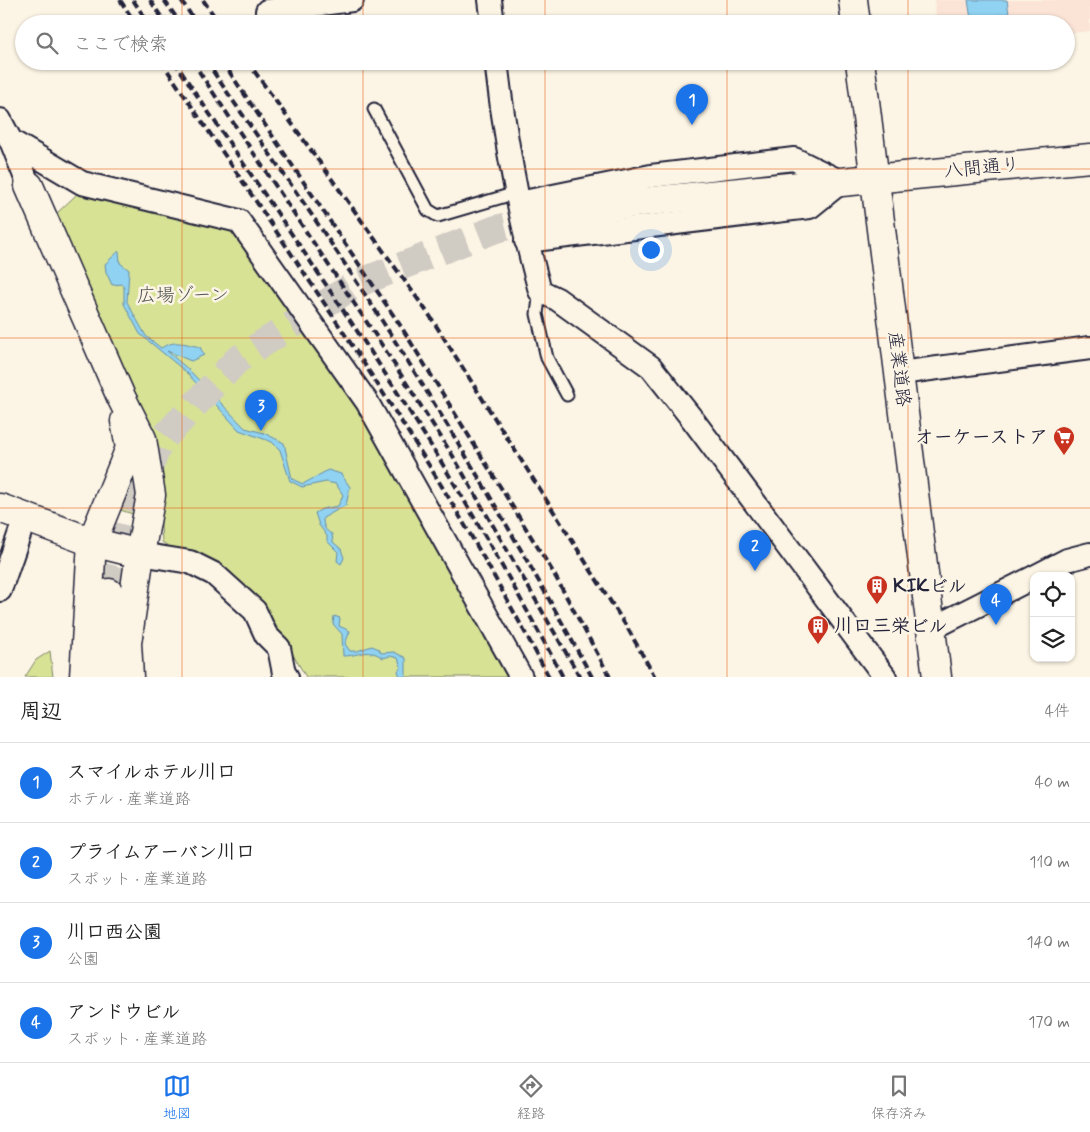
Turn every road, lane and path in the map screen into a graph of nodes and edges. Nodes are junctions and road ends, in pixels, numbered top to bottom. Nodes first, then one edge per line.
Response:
1 (352, 0) edge
2 (490, 0) edge
3 (853, 0) edge
4 (267, 11) dead end
5 (491, 15) edge
6 (855, 15) edge
7 (497, 70) edge
8 (861, 70) edge
9 (374, 109) dead end
10 (0, 120) edge
11 (11, 141) junction
12 (1090, 158) edge
13 (874, 178) junction
14 (29, 186) joint
15 (524, 214) junction
16 (540, 291) junction
17 (1090, 348) edge
18 (900, 373) junction
19 (567, 395) dead end
20 (121, 397) junction
21 (0, 508) edge
22 (25, 518) junction
23 (92, 542) junction
24 (140, 554) junction
25 (1090, 554) edge
26 (1043, 572) edge
27 (1030, 579) edge
28 (0, 590) edge
29 (109, 593) tunnel mouth
30 (932, 629) junction
31 (84, 677) edge
32 (104, 677) edge
33 (128, 677) edge
34 (287, 677) edge
35 (521, 677) edge
36 (885, 677) edge
37 (937, 677) edge

1 - 4 street
2 - 5 street
3 - 6 street
7 - 15 street
8 - 13 street, 産業道路
9 - 15 lane
10 - 11 street
11 - 14 street
11 - 35 street
12 - 13 street, 八間通り
13 - 15 street, 八間通り
13 - 18 street, 産業道路
14 - 20 street
15 - 16 street
16 - 19 lane
16 - 36 street
17 - 18 street
18 - 30 street, 産業道路
20 - 23 street
20 - 24 street
21 - 22 street
22 - 23 street
22 - 28 street
23 - 24 street
23 - 31 street
24 - 33 street
24 - 34 street
25 - 26 street
27 - 30 street
29 - 32 street
30 - 37 street, 産業道路

